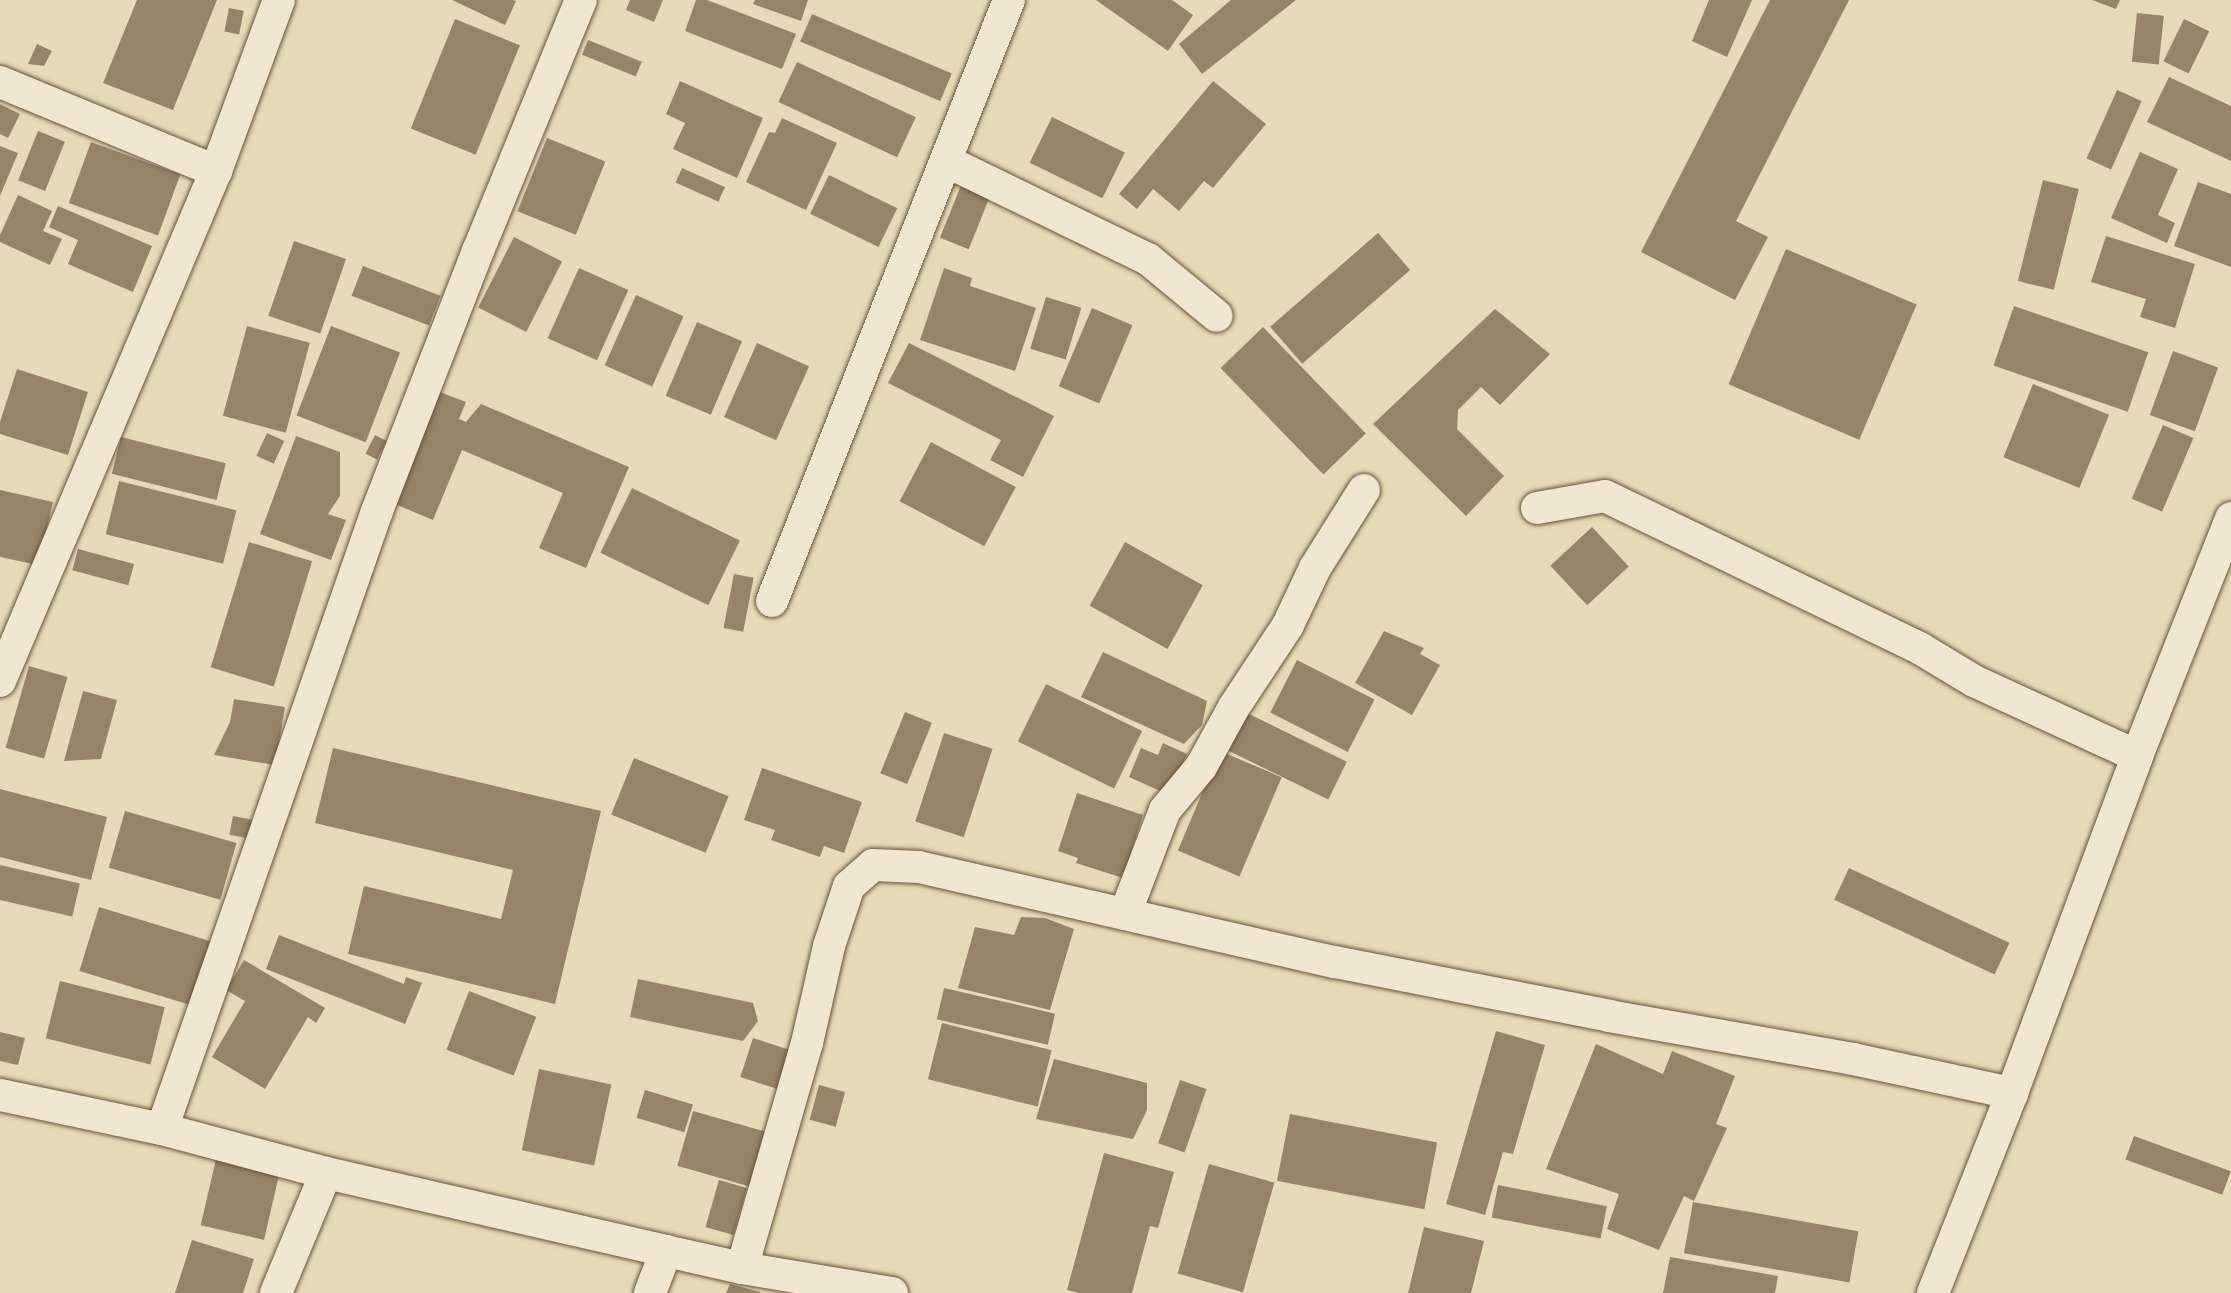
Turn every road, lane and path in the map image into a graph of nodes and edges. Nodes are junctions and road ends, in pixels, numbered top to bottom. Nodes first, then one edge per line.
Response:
1 (279, 0) edge
2 (581, 0) edge
3 (1009, 0) edge
4 (0, 82) edge
5 (946, 161) junction
6 (216, 171) junction
7 (1217, 316) dead end
8 (1364, 490) dead end
9 (1537, 508) dead end
10 (2231, 518) edge
11 (772, 601) dead end
12 (0, 681) edge
13 (2137, 756) junction
14 (1125, 914) junction
15 (2012, 1093) junction
16 (0, 1095) edge
17 (162, 1129) junction
18 (326, 1173) junction
19 (666, 1251) junction
20 (742, 1268) junction
21 (276, 1293) edge
22 (650, 1293) edge
23 (891, 1293) edge
24 (1933, 1293) edge

1 - 6 street
2 - 17 street
3 - 5 street
4 - 6 street
5 - 7 street
5 - 11 street
6 - 12 street
8 - 14 street
9 - 13 street
10 - 13 street
13 - 15 street
14 - 15 street
14 - 20 street
15 - 24 street
16 - 17 street
17 - 18 street
18 - 19 street
18 - 21 street
19 - 20 street
19 - 22 street
20 - 23 street

